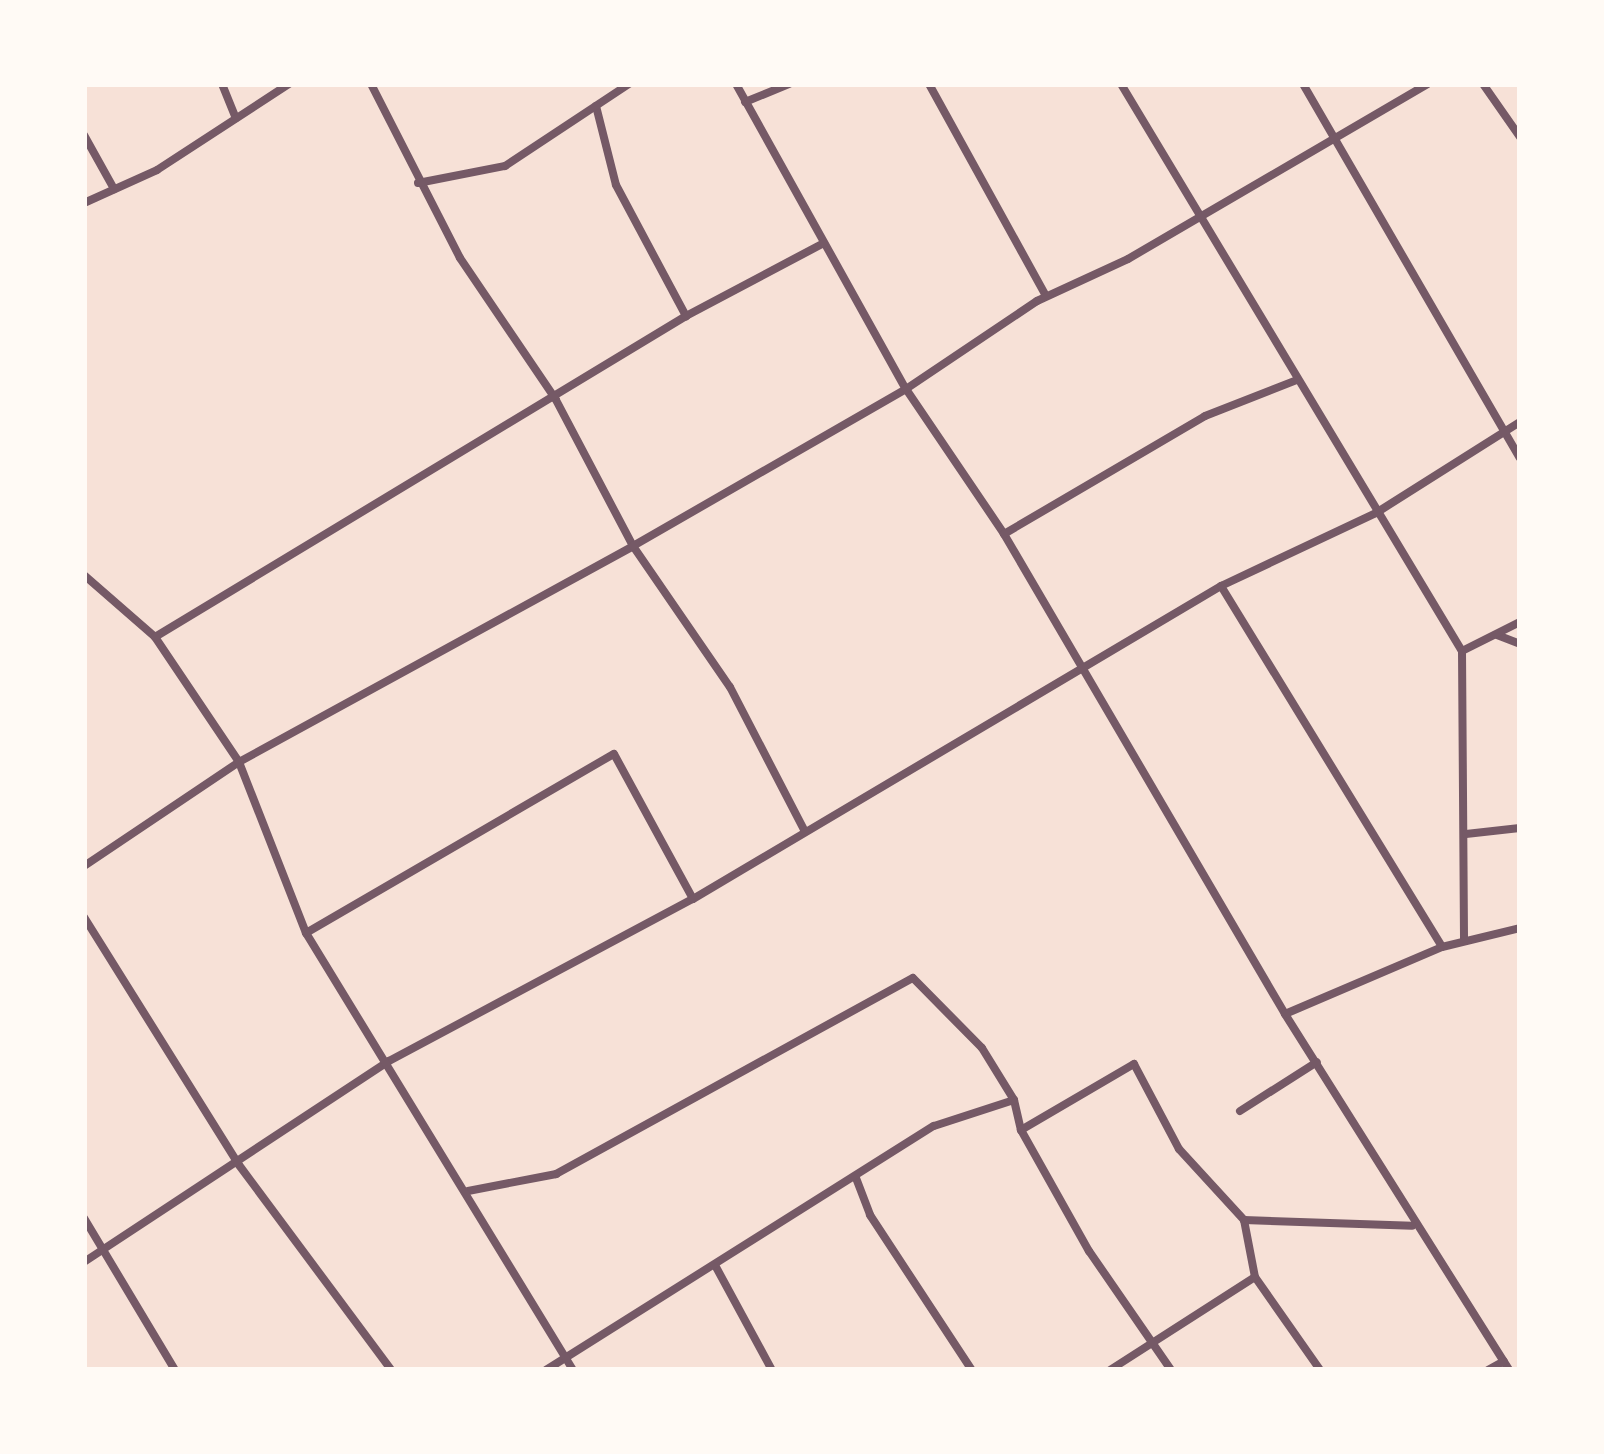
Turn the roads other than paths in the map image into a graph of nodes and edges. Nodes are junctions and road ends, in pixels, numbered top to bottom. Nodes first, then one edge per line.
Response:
1 (222, 84) edge
2 (289, 84) edge
3 (371, 84) edge
4 (629, 84) edge
5 (736, 84) edge
6 (789, 84) edge
7 (928, 84) edge
8 (1121, 84) edge
9 (1304, 84) edge
10 (1428, 84) edge
11 (1484, 84) edge
12 (745, 101) junction
13 (596, 106) junction
14 (236, 118) junction
15 (84, 136) edge
16 (1520, 137) edge
17 (1335, 140) junction
18 (418, 183) junction
19 (114, 189) junction
20 (84, 203) edge
21 (1199, 217) junction
22 (824, 243) junction
23 (1046, 296) junction
24 (686, 316) junction
25 (1297, 380) junction
26 (905, 388) junction
27 (556, 400) junction
28 (1520, 422) edge
29 (1503, 431) junction
30 (1520, 458) edge
31 (1376, 513) junction
32 (1004, 534) junction
33 (633, 546) junction
34 (84, 575) edge
35 (1221, 586) junction
36 (1520, 622) edge
37 (1495, 634) junction
38 (155, 637) junction
39 (1520, 644) edge
40 (1462, 651) junction
41 (1083, 670) junction
42 (239, 762) junction
43 (1520, 828) edge
44 (804, 830) junction
45 (1466, 834) junction
46 (84, 866) edge
47 (693, 899) junction
48 (84, 917) edge
49 (1520, 928) edge
50 (306, 933) junction
51 (1464, 939) junction
52 (1442, 947) junction
53 (1285, 1014) junction
54 (389, 1060) junction
55 (1317, 1062) junction
56 (1014, 1100) junction
57 (1240, 1111) dead end
58 (1021, 1130) junction
59 (238, 1165) junction
60 (856, 1178) junction
61 (467, 1191) junction
62 (84, 1218) edge
63 (1244, 1220) junction
64 (1414, 1226) junction
65 (102, 1250) junction
66 (84, 1262) edge
67 (716, 1267) junction
68 (1255, 1277) junction
69 (1152, 1343) junction
70 (566, 1360) junction
71 (1506, 1366) edge
72 (176, 1370) edge
73 (392, 1370) edge
74 (546, 1370) edge
75 (573, 1370) edge
76 (772, 1370) edge
77 (972, 1370) edge
78 (1110, 1370) edge
79 (1171, 1370) edge
80 (1321, 1370) edge
81 (1488, 1370) edge

1 - 14 street
2 - 14 street
3 - 18 street
4 - 13 street
5 - 12 street
6 - 12 street
7 - 23 street
8 - 21 street
9 - 17 street
10 - 17 street
11 - 16 street
12 - 22 street
13 - 18 street
13 - 24 street
14 - 19 street
15 - 19 street
17 - 21 street
17 - 29 street
18 - 27 street
19 - 20 street
21 - 23 street
21 - 25 street
22 - 24 street
22 - 26 street
23 - 26 street
24 - 27 street
25 - 31 street
25 - 32 street
26 - 32 street
26 - 33 street
27 - 33 street
27 - 38 street
28 - 29 street
29 - 30 street
29 - 31 street
31 - 35 street
31 - 40 street
32 - 41 street
33 - 42 street
33 - 44 street
34 - 38 street
35 - 41 street
35 - 52 street
36 - 37 street
37 - 39 street
37 - 40 street
38 - 42 street
40 - 45 street
41 - 44 street
41 - 53 street
42 - 46 street
42 - 50 street
43 - 45 street
44 - 47 street
45 - 51 street
47 - 50 street
47 - 54 street
48 - 59 street
49 - 51 street
50 - 54 street
51 - 52 street
52 - 53 street
53 - 55 street
54 - 59 street
54 - 61 street
55 - 57 street
55 - 64 street
56 - 58 street
56 - 60 street
56 - 61 street
58 - 63 street
58 - 69 street
59 - 65 street
59 - 73 street
60 - 67 street
60 - 77 street
61 - 70 street
62 - 65 street
63 - 64 street
63 - 68 street
64 - 71 street
65 - 66 street
65 - 72 street
67 - 70 street
67 - 76 street
68 - 69 street
68 - 80 street
69 - 78 street
69 - 79 street
70 - 74 street
70 - 75 street
71 - 81 street

